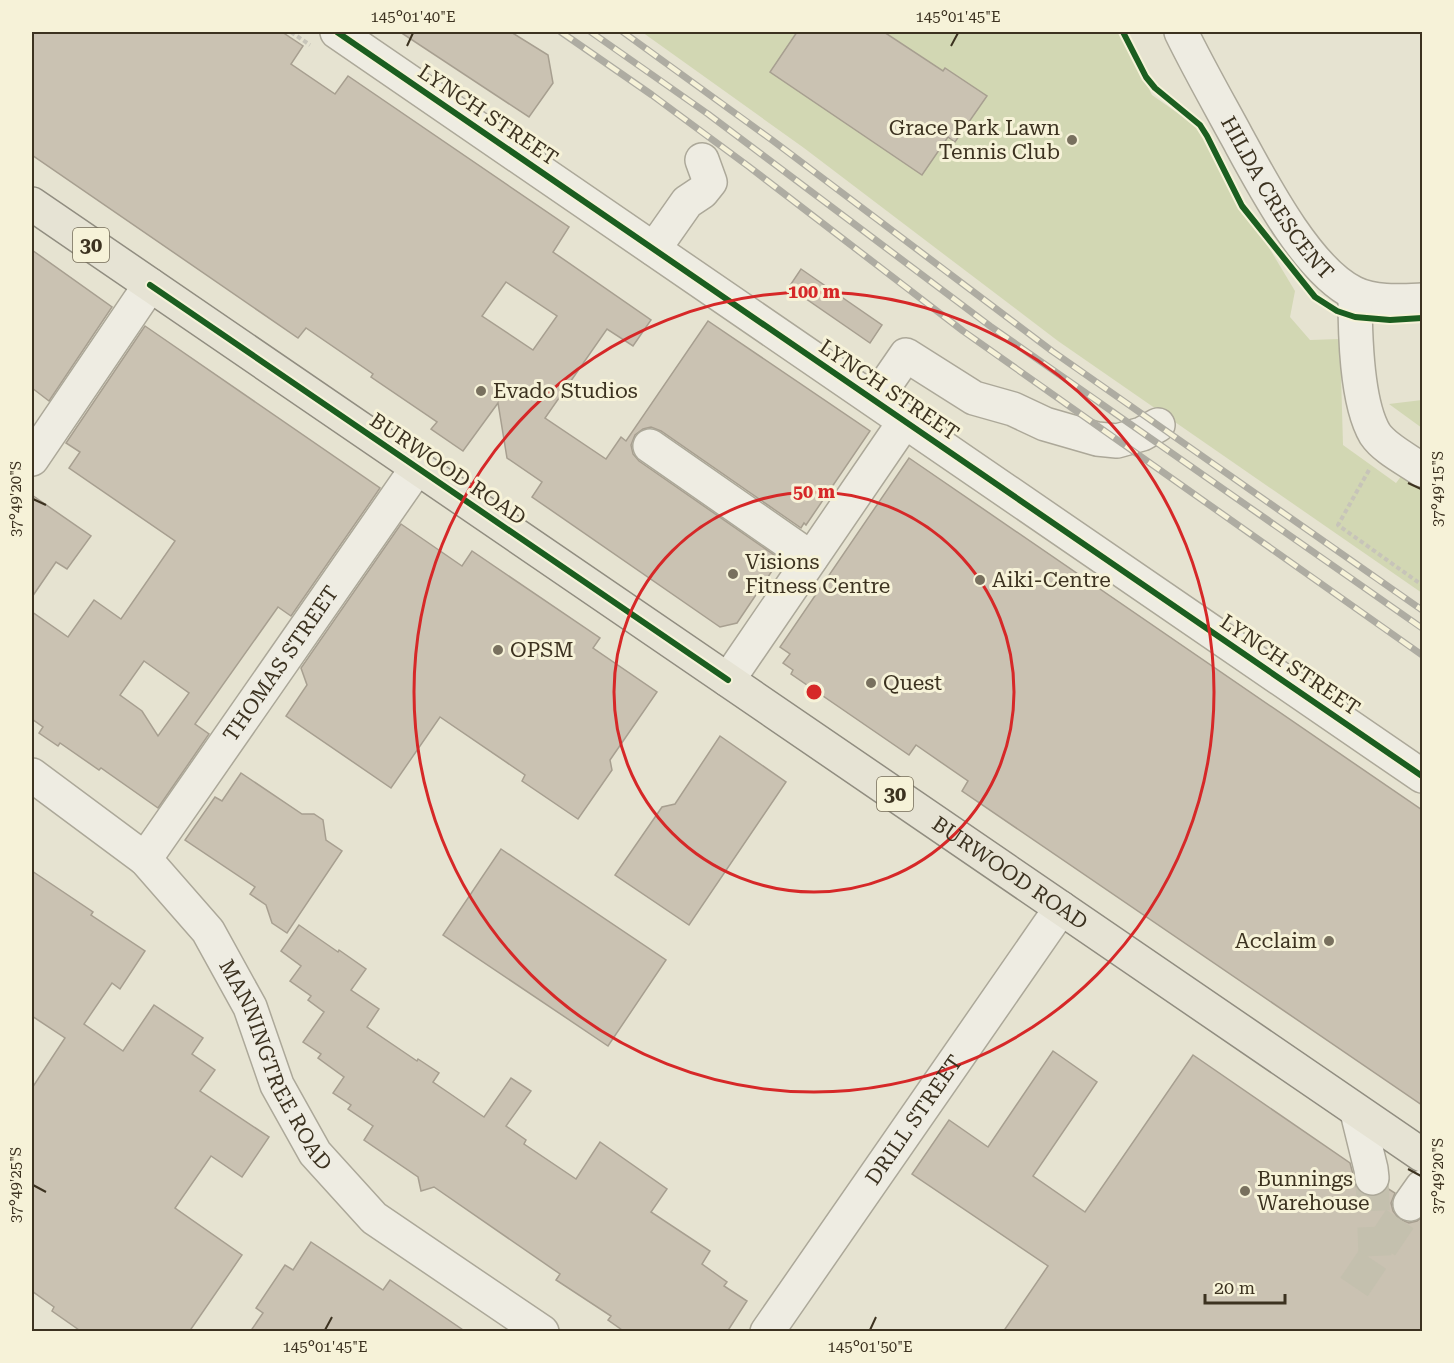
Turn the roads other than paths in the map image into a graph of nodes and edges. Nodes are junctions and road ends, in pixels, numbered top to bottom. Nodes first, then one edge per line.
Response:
1 (337, 32) edge
2 (1181, 32) edge
3 (702, 160) dead end
4 (32, 204) edge
5 (654, 249) junction
6 (150, 285) junction
7 (1355, 294) junction
8 (1422, 300) edge
9 (875, 400) junction
10 (905, 421) junction
11 (1158, 425) dead end
12 (651, 446) dead end
13 (32, 459) edge
14 (417, 468) junction
15 (1422, 470) edge
16 (811, 558) junction
17 (728, 680) junction
18 (32, 775) edge
19 (1422, 776) edge
20 (145, 860) junction
21 (1061, 908) junction
22 (1357, 1112) junction
23 (1422, 1155) edge
24 (1372, 1178) tunnel mouth
25 (542, 1332) edge
26 (768, 1332) edge

1 - 5 street, LYNCH STREET
2 - 7 street, HILDA CRESCENT
3 - 5 street
4 - 6 main road, BURWOOD ROAD / 30
5 - 9 street, LYNCH STREET
6 - 13 street
6 - 14 main road, BURWOOD ROAD / 30
7 - 8 street, HILDA CRESCENT
7 - 15 street
9 - 10 street, LYNCH STREET
9 - 11 street
10 - 16 street
10 - 19 street, LYNCH STREET
12 - 16 street
14 - 17 main road, BURWOOD ROAD / 30
14 - 20 street, THOMAS STREET
16 - 17 street
17 - 21 main road, BURWOOD ROAD / 30
18 - 20 street, MANNINGTREE ROAD
20 - 25 street, MANNINGTREE ROAD
21 - 22 main road, BURWOOD ROAD / 30
21 - 26 street, DRILL STREET
22 - 23 main road, BURWOOD ROAD / 30
22 - 24 street

